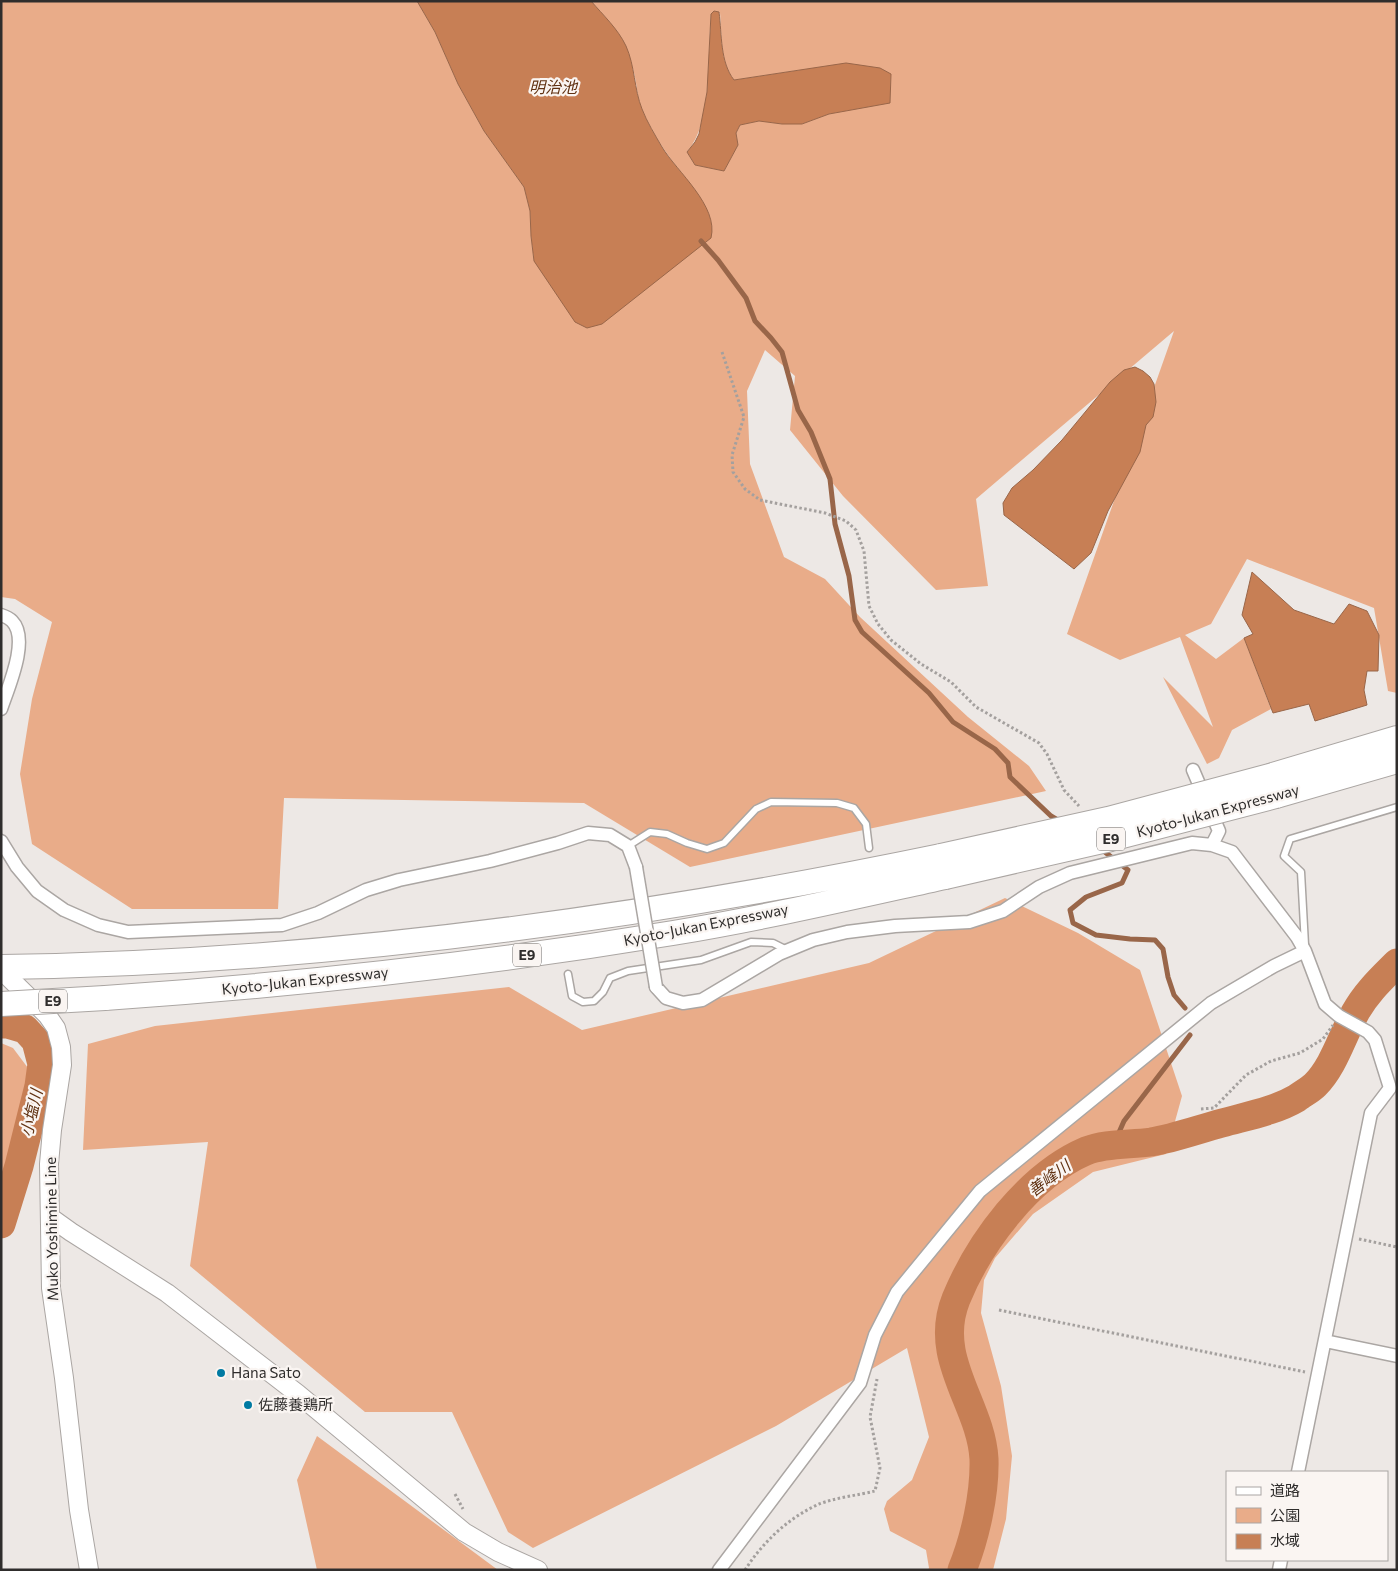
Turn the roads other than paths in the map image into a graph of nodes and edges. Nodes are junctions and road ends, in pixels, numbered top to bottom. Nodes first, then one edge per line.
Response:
1 (1, 615) edge
2 (1, 709) edge
3 (1397, 738) edge
4 (1397, 762) edge
5 (1193, 770) dead end
6 (1275, 785) junction
7 (1397, 807) edge
8 (1, 841) edge
9 (1212, 845) junction
10 (628, 846) junction
11 (869, 848) dead end
12 (943, 866) junction
13 (789, 950) junction
14 (1305, 951) junction
15 (1, 969) edge
16 (568, 974) dead end
17 (1, 1004) edge
18 (1394, 1090) edge
19 (50, 1217) junction
20 (1325, 1341) junction
21 (1397, 1356) edge
22 (1298, 1471) edge
23 (89, 1570) edge
24 (538, 1570) edge
25 (719, 1570) edge

1 - 2 street
3 - 6 highway, Kyoto-Jukan Expressway / E9
4 - 6 highway, Kyoto-Jukan Expressway / E9
5 - 9 street
6 - 12 highway, Kyoto-Jukan Expressway / E9, bridge
7 - 14 lane
8 - 10 street
9 - 13 street
9 - 14 street
10 - 11 lane
10 - 13 street, bridge
12 - 15 highway, Kyoto-Jukan Expressway / E9
12 - 17 highway, Kyoto-Jukan Expressway / E9, bridge
13 - 16 lane
14 - 18 street
14 - 25 street
15 - 19 main road, Muko Yoshimine Line
18 - 20 street
19 - 23 main road, Muko Yoshimine Line
19 - 24 main road
20 - 21 street
20 - 22 street

